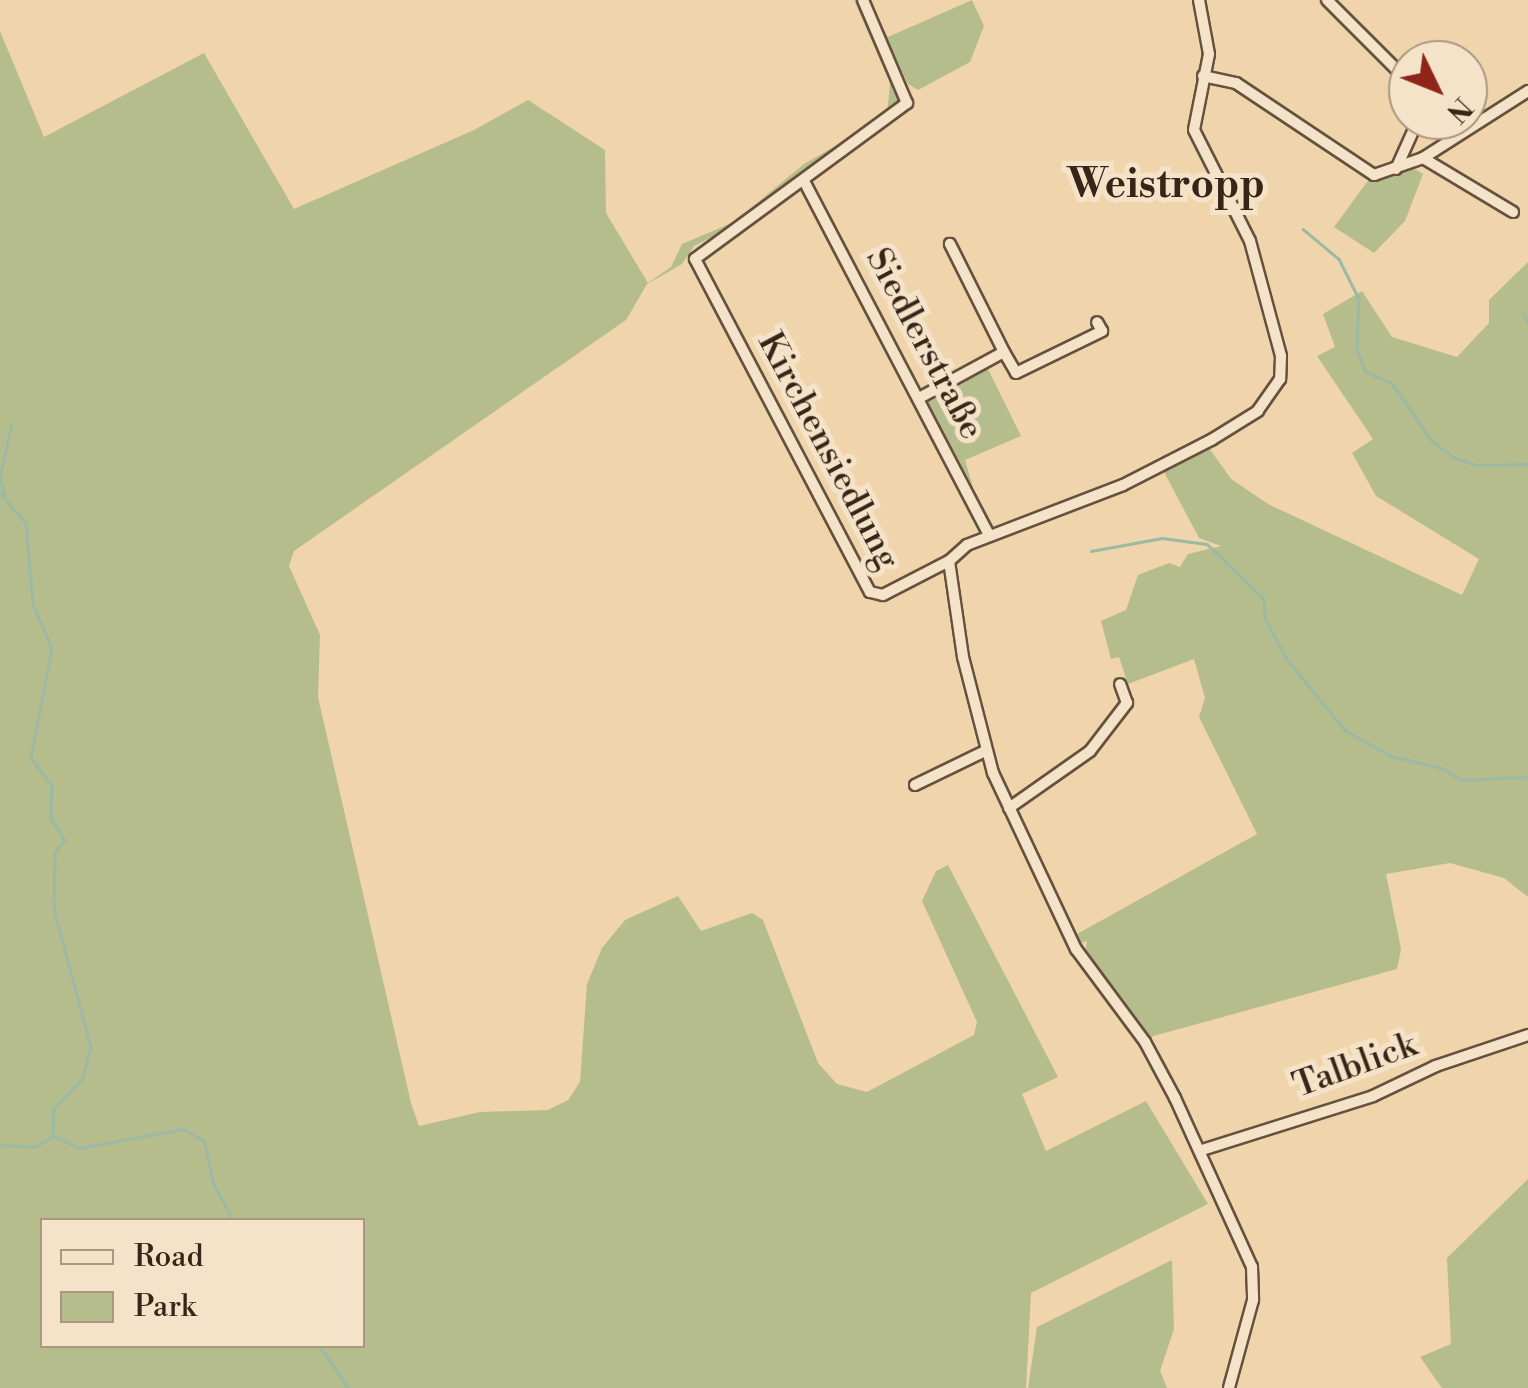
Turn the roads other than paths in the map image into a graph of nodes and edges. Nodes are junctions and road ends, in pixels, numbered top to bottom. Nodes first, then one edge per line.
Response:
1 (863, 0) edge
2 (1199, 0) edge
3 (1328, 0) edge
4 (1388, 61) edge
5 (1203, 76) junction
6 (1528, 90) edge
7 (1409, 140) edge
8 (1423, 158) junction
9 (1396, 169) junction
10 (804, 181) junction
11 (1513, 212) dead end
12 (950, 244) dead end
13 (1097, 322) dead end
14 (1004, 352) junction
15 (921, 396) junction
16 (989, 535) junction
17 (948, 561) junction
18 (1120, 684) dead end
19 (984, 751) junction
20 (915, 785) dead end
21 (1010, 808) junction
22 (1528, 1034) edge
23 (1202, 1150) junction
24 (1229, 1388) edge

1 - 10 street
2 - 5 street, Kirchensiedlung
3 - 4 street
5 - 9 street
5 - 16 street, Kirchensiedlung
6 - 8 street
7 - 9 street
8 - 9 street
8 - 11 street
10 - 15 street, Siedlerstraße
10 - 17 street, Kirchensiedlung
12 - 14 street
13 - 14 street
14 - 15 street
15 - 16 street, Siedlerstraße
16 - 17 street, Kirchensiedlung
17 - 19 street
18 - 21 street
19 - 20 street
19 - 21 street
21 - 23 street
22 - 23 street, Talblick
23 - 24 street

